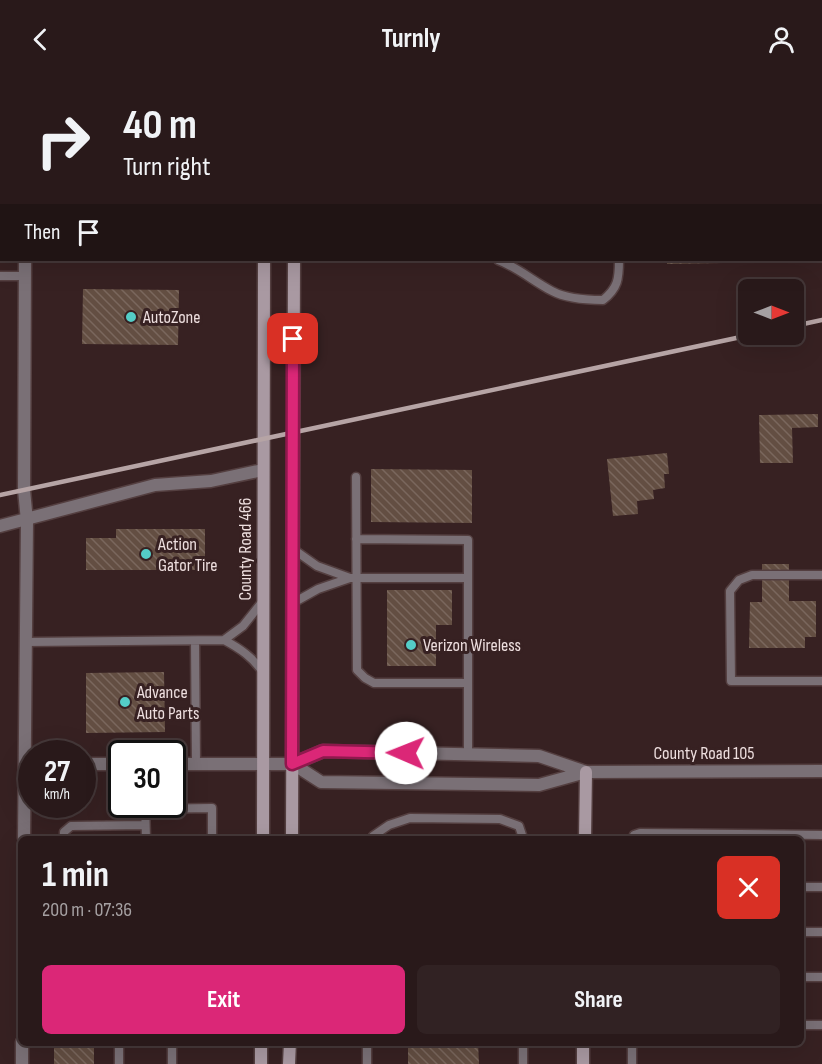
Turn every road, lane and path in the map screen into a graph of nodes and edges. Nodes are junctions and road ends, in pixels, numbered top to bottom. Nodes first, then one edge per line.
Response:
1 (25, 261) edge
2 (264, 261) edge
3 (294, 261) edge
4 (501, 261) edge
5 (619, 261) edge
6 (0, 276) edge
7 (25, 276) junction
8 (263, 470) junction
9 (356, 477) dead end
10 (27, 520) junction
11 (0, 526) edge
12 (356, 539) junction
13 (292, 549) junction
14 (822, 575) edge
15 (353, 578) junction
16 (468, 578) junction
17 (263, 601) junction
18 (292, 603) junction
19 (224, 640) junction
20 (195, 641) junction
21 (26, 642) junction
22 (263, 672) junction
23 (822, 681) edge
24 (468, 683) junction
25 (28, 740) edge
26 (468, 754) junction
27 (186, 764) edge
28 (196, 764) junction
29 (263, 764) junction
30 (292, 764) junction
31 (822, 771) edge
32 (586, 772) junction
33 (186, 807) edge
34 (25, 818) edge
35 (145, 818) edge
36 (145, 825) junction
37 (822, 835) edge
38 (24, 836) edge
39 (64, 836) edge
40 (146, 836) edge
41 (212, 836) edge
42 (263, 836) edge
43 (292, 836) edge
44 (373, 836) edge
45 (522, 836) edge
46 (585, 836) edge
47 (634, 836) edge
48 (692, 836) edge
49 (798, 836) edge
50 (804, 887) edge
51 (822, 887) edge
52 (804, 932) edge
53 (822, 932) edge
54 (822, 977) edge
55 (804, 978) edge
56 (804, 1025) edge
57 (822, 1025) edge
58 (22, 1046) edge
59 (119, 1046) edge
60 (172, 1046) edge
61 (261, 1046) edge
62 (290, 1046) edge
63 (367, 1046) edge
64 (523, 1046) edge
65 (584, 1046) edge
66 (632, 1046) edge
67 (22, 1064) edge
68 (119, 1064) edge
69 (172, 1064) edge
70 (261, 1064) edge
71 (289, 1064) edge
72 (367, 1064) edge
73 (523, 1064) edge
74 (583, 1064) edge
75 (632, 1064) edge

1 - 7 street
2 - 8 main road, County Road 466
3 - 13 main road
4 - 5 lane
6 - 7 lane
7 - 10 street
8 - 10 street
8 - 17 main road, County Road 466
9 - 12 lane
10 - 11 street
10 - 21 street
12 - 15 lane
12 - 16 lane
13 - 15 lane
13 - 18 main road
14 - 23 lane
15 - 16 lane
15 - 18 lane
15 - 24 lane
16 - 24 lane
17 - 19 lane
17 - 22 main road, County Road 466
18 - 30 main road
19 - 20 lane
19 - 22 lane
20 - 21 lane
20 - 28 lane
21 - 25 street
22 - 29 main road, County Road 466
24 - 26 lane
26 - 30 street, County Road 105
26 - 32 street, County Road 105
27 - 28 street
28 - 29 street
29 - 30 street
29 - 42 main road, County Road 466
30 - 32 street, County Road 105
30 - 43 main road
31 - 32 street, County Road 105
32 - 46 main road
33 - 41 lane
34 - 38 street
35 - 36 lane
36 - 39 lane
36 - 40 lane
37 - 49 lane
44 - 45 lane
47 - 48 lane
48 - 49 lane
50 - 51 lane
52 - 53 lane
54 - 55 lane
56 - 57 lane
58 - 67 street
59 - 68 lane
60 - 69 lane
61 - 70 main road
62 - 71 main road
63 - 72 lane
64 - 73 lane
65 - 74 main road
66 - 75 lane

